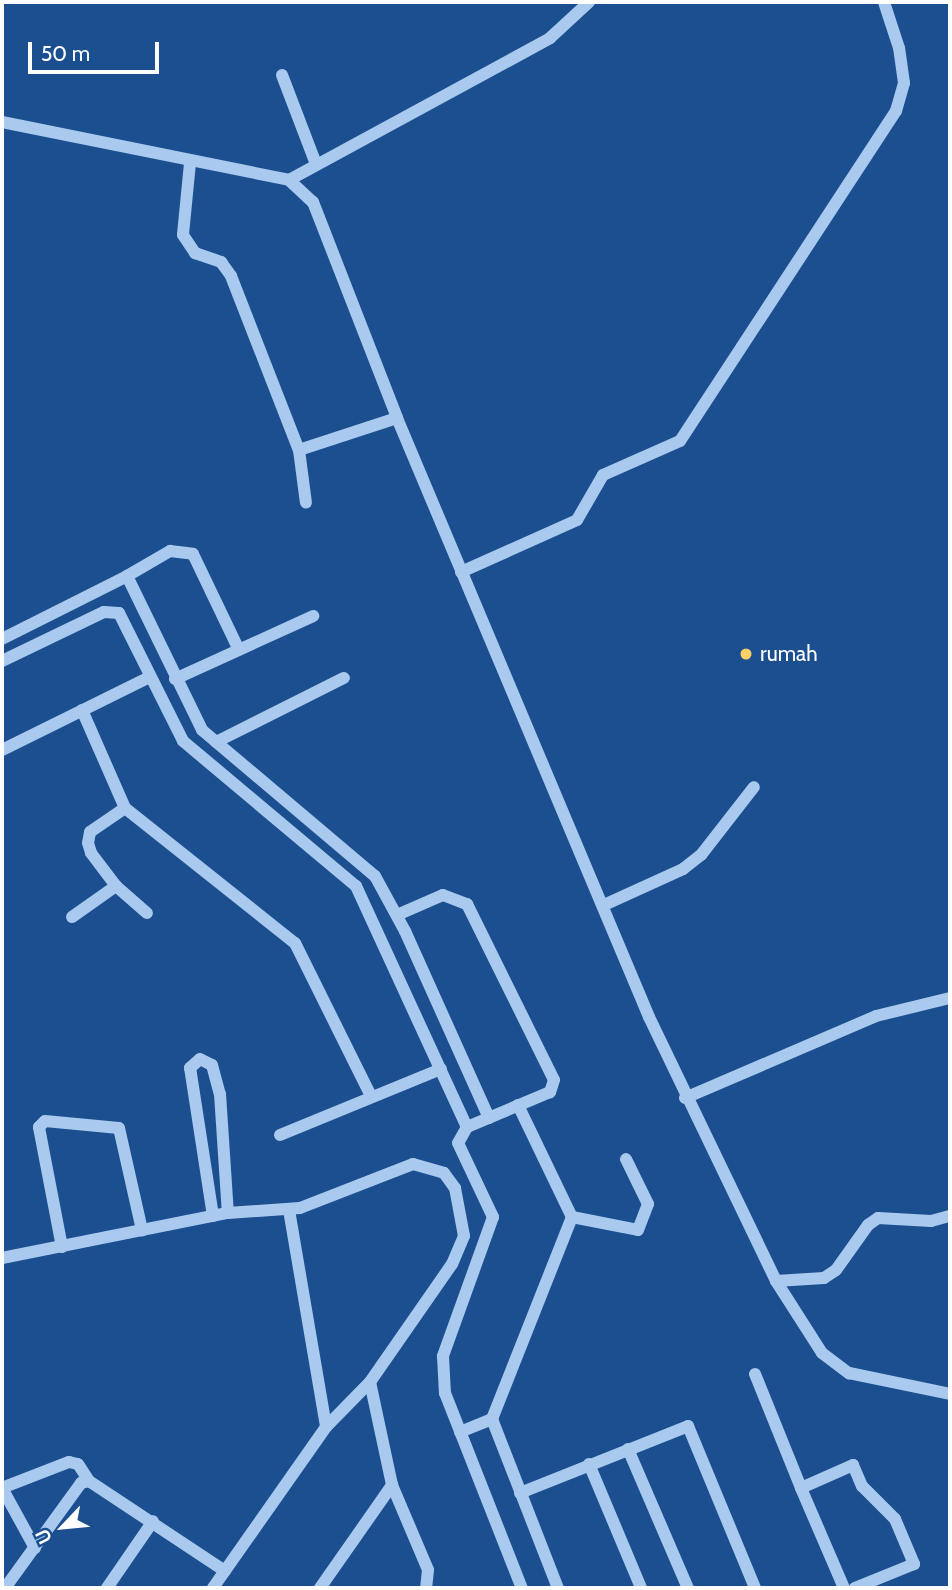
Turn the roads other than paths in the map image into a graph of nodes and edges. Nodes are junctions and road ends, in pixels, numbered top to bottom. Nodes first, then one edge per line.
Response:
1 (589, 2) edge
2 (884, 2) edge
3 (282, 75) dead end
4 (2, 122) edge
5 (190, 163) junction
6 (316, 164) junction
7 (289, 180) junction
8 (397, 418) junction
9 (299, 450) junction
10 (306, 503) dead end
11 (461, 572) junction
12 (127, 576) junction
13 (313, 616) dead end
14 (2, 639) edge
15 (239, 650) junction
16 (2, 661) edge
17 (150, 677) junction
18 (344, 678) dead end
19 (175, 679) junction
20 (82, 710) junction
21 (191, 712) junction
22 (173, 721) junction
23 (216, 742) junction
24 (2, 750) edge
25 (754, 787) dead end
26 (125, 808) junction
27 (116, 886) junction
28 (604, 905) junction
29 (147, 913) dead end
30 (397, 915) junction
31 (72, 917) dead end
32 (405, 931) junction
33 (382, 941) junction
34 (950, 998) edge
35 (440, 1069) junction
36 (371, 1096) junction
37 (685, 1098) junction
38 (517, 1105) junction
39 (489, 1118) junction
40 (223, 1127) junction
41 (467, 1127) junction
42 (200, 1130) junction
43 (280, 1135) dead end
44 (626, 1158) dead end
45 (289, 1210) junction
46 (228, 1213) junction
47 (213, 1216) junction
48 (950, 1216) edge
49 (572, 1217) junction
50 (142, 1230) junction
51 (62, 1247) junction
52 (2, 1258) edge
53 (776, 1281) junction
54 (755, 1374) dead end
55 (370, 1382) junction
56 (950, 1394) edge
57 (492, 1419) junction
58 (326, 1427) junction
59 (460, 1432) junction
60 (628, 1449) junction
61 (589, 1464) junction
62 (89, 1481) junction
63 (391, 1485) junction
64 (802, 1488) junction
65 (520, 1493) junction
66 (153, 1521) junction
67 (35, 1548) junction
68 (225, 1571) junction
69 (5, 1588) edge
70 (107, 1588) edge
71 (213, 1588) edge
72 (320, 1588) edge
73 (426, 1588) edge
74 (522, 1588) edge
75 (558, 1588) edge
76 (641, 1588) edge
77 (688, 1588) edge
78 (755, 1588) edge
79 (844, 1588) edge
80 (855, 1588) edge

1 - 6 street
2 - 11 street
3 - 6 street
4 - 5 street
5 - 7 street
5 - 9 street
6 - 7 street
7 - 8 street
8 - 9 street
8 - 11 street
9 - 10 street
11 - 28 street
12 - 14 street
12 - 15 street
12 - 19 street
13 - 15 street
15 - 19 street
16 - 17 street
17 - 20 street
17 - 22 street
18 - 23 street
19 - 21 street
20 - 24 street
20 - 26 street
21 - 22 street
21 - 23 street
22 - 33 street
23 - 30 street
25 - 28 street
26 - 27 street
26 - 36 street
27 - 29 street
27 - 31 street
28 - 37 street
30 - 32 street
30 - 38 street
32 - 33 street
32 - 39 street
33 - 35 street
34 - 37 street
35 - 36 street
35 - 41 street
36 - 43 street
37 - 53 street
38 - 39 street
38 - 49 street
39 - 41 street
40 - 42 street
40 - 42 street
40 - 46 street
41 - 59 street
42 - 47 street
44 - 49 street
45 - 46 street
45 - 55 street
45 - 58 street
46 - 47 street
47 - 50 street
48 - 53 street
49 - 57 street
50 - 51 street
50 - 51 street
51 - 52 street
53 - 56 street
54 - 64 street
55 - 58 street
55 - 63 street
57 - 59 street
57 - 65 street
58 - 68 street
59 - 74 street
60 - 61 street
60 - 77 street
60 - 78 street
61 - 65 street
61 - 76 street
62 - 66 street
62 - 67 street
62 - 67 street
63 - 72 street
63 - 73 street
64 - 79 street
64 - 80 street
65 - 75 street
66 - 68 street
66 - 70 street
67 - 69 street
68 - 71 street

